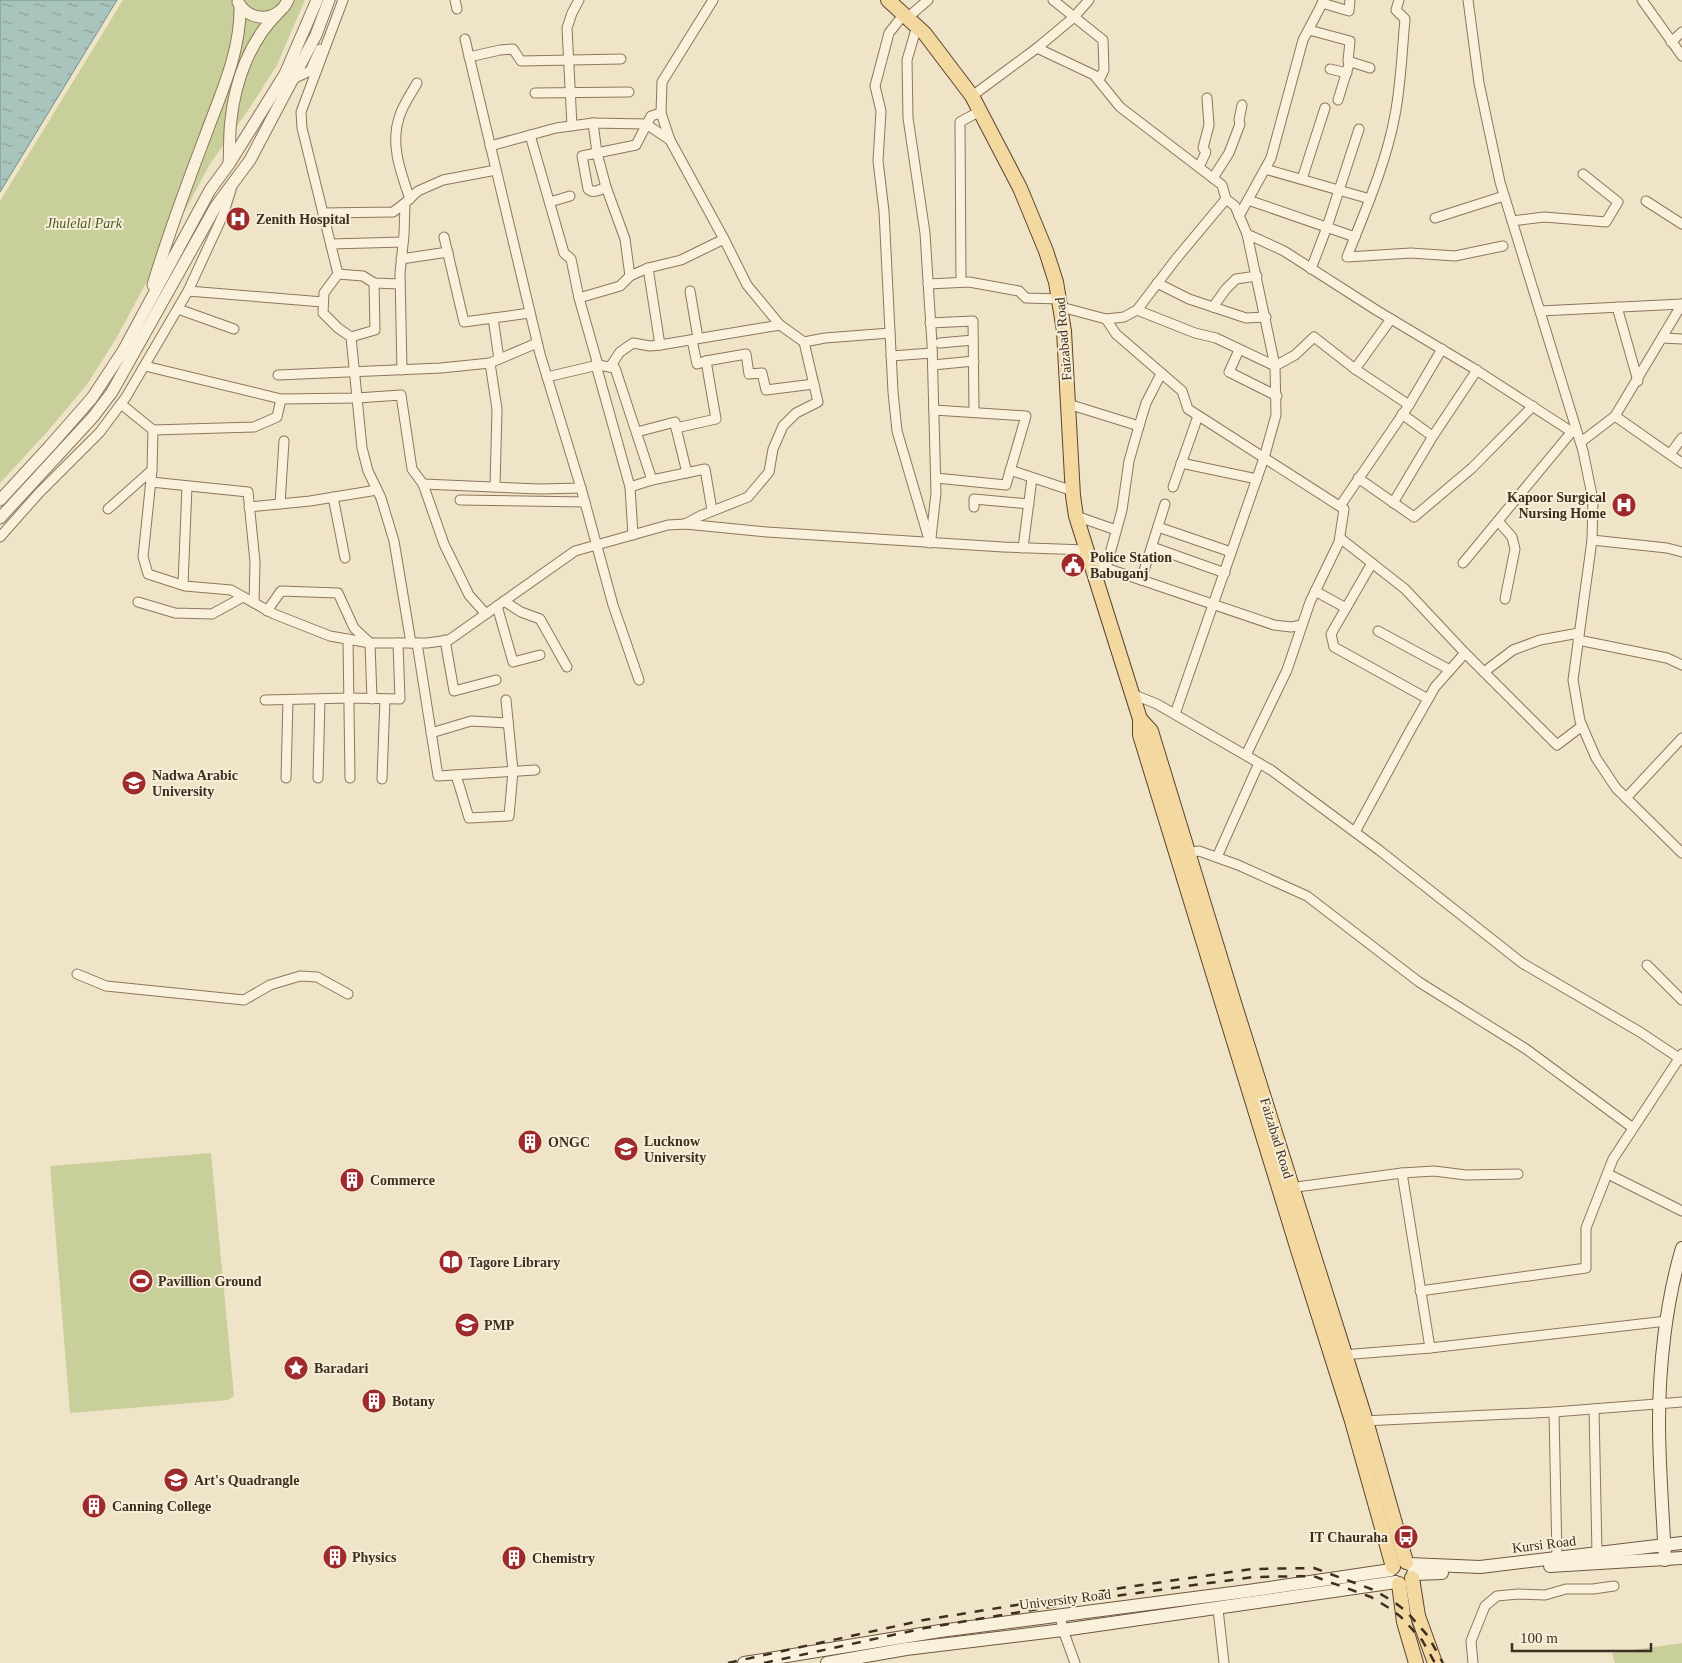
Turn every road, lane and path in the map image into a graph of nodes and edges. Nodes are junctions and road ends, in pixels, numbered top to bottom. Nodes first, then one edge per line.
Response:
1 (288, 0) edge
2 (317, 0) edge
3 (329, 0) edge
4 (578, 0) edge
5 (713, 0) edge
6 (888, 0) edge
7 (928, 0) edge
8 (1053, 0) edge
9 (1089, 0) edge
10 (1350, 0) edge
11 (1399, 0) edge
12 (1468, 0) edge
13 (1642, 0) edge
14 (342, 2) edge
15 (1323, 2) edge
16 (238, 3) edge
17 (279, 12) junction
18 (1074, 18) junction
19 (909, 19) junction
20 (1308, 30) junction
21 (1682, 32) edge
22 (465, 39) dead end
23 (1671, 42) junction
24 (1038, 48) junction
25 (1682, 56) edge
26 (470, 57) junction
27 (621, 59) dead end
28 (569, 60) junction
29 (1350, 61) junction
30 (1370, 68) dead end
31 (1330, 69) dead end
32 (1347, 73) junction
33 (293, 79) junction
34 (1099, 80) junction
35 (417, 83) dead end
36 (629, 92) dead end
37 (536, 93) dead end
38 (570, 93) junction
39 (972, 96) junction
40 (1207, 98) dead end
41 (1338, 100) dead end
42 (1242, 106) dead end
43 (1325, 108) dead end
44 (980, 111) junction
45 (660, 113) junction
46 (593, 123) junction
47 (646, 124) junction
48 (572, 126) junction
49 (1360, 129) dead end
50 (530, 135) junction
51 (670, 140) junction
52 (490, 146) junction
53 (597, 153) junction
54 (228, 164) junction
55 (1199, 167) junction
56 (1265, 169) junction
57 (496, 170) junction
58 (1583, 174) dead end
59 (1213, 178) junction
60 (1302, 179) junction
61 (231, 187) junction
62 (606, 187) junction
63 (1340, 190) junction
64 (570, 196) dead end
65 (1504, 196) junction
66 (1226, 199) junction
67 (1370, 199) junction
68 (1248, 200) junction
69 (407, 201) junction
70 (1646, 201) dead end
71 (550, 202) junction
72 (323, 213) junction
73 (1240, 216) junction
74 (1435, 218) dead end
75 (1512, 221) junction
76 (1682, 224) edge
77 (1327, 227) junction
78 (1247, 234) junction
79 (444, 237) dead end
80 (1355, 237) junction
81 (724, 239) junction
82 (403, 242) junction
83 (331, 244) junction
84 (1503, 246) dead end
85 (448, 252) junction
86 (401, 259) junction
87 (648, 268) junction
88 (1312, 269) junction
89 (400, 273) junction
90 (338, 274) junction
91 (630, 276) junction
92 (1257, 276) junction
93 (961, 282) junction
94 (374, 283) junction
95 (1158, 283) junction
96 (400, 284) junction
97 (928, 284) junction
98 (188, 291) junction
99 (690, 291) dead end
100 (579, 298) junction
101 (323, 302) junction
102 (1061, 303) junction
103 (1682, 304) edge
104 (1213, 307) junction
105 (1617, 307) junction
106 (178, 309) junction
107 (1137, 310) junction
108 (145, 311) junction
109 (1540, 311) junction
110 (530, 313) junction
111 (1266, 317) junction
112 (493, 318) junction
113 (1106, 319) junction
114 (1391, 319) junction
115 (930, 323) junction
116 (780, 325) junction
117 (234, 329) dead end
118 (890, 333) junction
119 (352, 337) junction
120 (1662, 338) junction
121 (695, 339) junction
122 (1682, 339) edge
123 (973, 340) junction
124 (804, 342) junction
125 (538, 343) junction
126 (940, 343) dead end
127 (660, 345) junction
128 (1239, 350) junction
129 (1442, 350) junction
130 (932, 353) junction
131 (891, 356) junction
132 (499, 359) junction
133 (706, 361) junction
134 (974, 361) junction
135 (490, 363) junction
136 (933, 364) junction
137 (597, 365) junction
138 (144, 366) junction
139 (1275, 366) junction
140 (610, 367) junction
141 (1355, 369) junction
142 (402, 370) junction
143 (1477, 370) junction
144 (354, 371) junction
145 (1161, 374) junction
146 (278, 375) dead end
147 (547, 377) junction
148 (1638, 381) junction
149 (814, 384) junction
150 (1277, 396) junction
151 (357, 398) junction
152 (281, 399) junction
153 (121, 404) junction
154 (1068, 404) junction
155 (1409, 405) junction
156 (1533, 406) junction
157 (934, 410) junction
158 (974, 412) junction
159 (1402, 414) junction
160 (1198, 416) junction
161 (1615, 416) junction
162 (1139, 426) junction
163 (676, 428) junction
164 (153, 430) junction
165 (1574, 430) junction
166 (636, 432) junction
167 (1428, 433) dead end
168 (1682, 438) edge
169 (284, 442) dead end
170 (1581, 442) junction
171 (1670, 454) junction
172 (1264, 458) junction
173 (1182, 463) junction
174 (1682, 463) edge
175 (152, 470) junction
176 (1010, 470) junction
177 (687, 473) junction
178 (936, 478) junction
179 (1032, 478) junction
180 (1358, 478) junction
181 (1257, 479) junction
182 (652, 480) junction
183 (151, 482) junction
184 (975, 482) junction
185 (423, 484) junction
186 (187, 486) junction
187 (495, 487) junction
188 (630, 487) junction
189 (1173, 487) dead end
190 (581, 488) junction
191 (377, 490) junction
192 (1073, 491) junction
193 (333, 497) junction
194 (0, 500) edge
195 (460, 500) dead end
196 (585, 502) junction
197 (1393, 503) junction
198 (280, 504) junction
199 (1029, 504) junction
200 (1166, 504) dead end
201 (1340, 506) junction
202 (249, 507) junction
203 (108, 509) dead end
204 (712, 510) junction
205 (1076, 516) junction
206 (0, 518) edge
207 (1498, 521) junction
208 (685, 524) junction
209 (1158, 527) junction
210 (1116, 530) junction
211 (633, 535) junction
212 (0, 537) edge
213 (1340, 538) junction
214 (1592, 540) junction
215 (930, 543) junction
216 (597, 545) junction
217 (1152, 547) junction
218 (1023, 548) junction
219 (1681, 550) edge
220 (1232, 552) junction
221 (1088, 555) junction
222 (345, 558) dead end
223 (1372, 563) junction
224 (1463, 563) dead end
225 (1106, 568) junction
226 (1225, 573) junction
227 (1142, 580) junction
228 (183, 585) junction
229 (1315, 591) junction
230 (243, 597) junction
231 (1505, 599) dead end
232 (138, 602) dead end
233 (254, 603) junction
234 (501, 604) junction
235 (1214, 604) junction
236 (1346, 608) junction
237 (267, 610) junction
238 (486, 614) junction
239 (1302, 625) junction
240 (1378, 632) dead end
241 (1579, 636) junction
242 (348, 639) junction
243 (444, 640) junction
244 (370, 643) junction
245 (398, 643) junction
246 (414, 643) junction
247 (1465, 653) junction
248 (540, 655) dead end
249 (1682, 665) edge
250 (567, 667) dead end
251 (1450, 670) junction
252 (1484, 672) junction
253 (496, 680) dead end
254 (639, 680) dead end
255 (1132, 694) junction
256 (348, 698) junction
257 (320, 699) junction
258 (372, 699) junction
259 (385, 699) junction
260 (1428, 699) junction
261 (265, 700) dead end
262 (288, 700) junction
263 (506, 700) dead end
264 (1175, 714) junction
265 (508, 723) junction
266 (1582, 726) junction
267 (431, 733) junction
268 (1682, 738) edge
269 (1246, 755) junction
270 (1259, 763) junction
271 (535, 770) dead end
272 (513, 771) junction
273 (456, 775) junction
274 (286, 778) dead end
275 (318, 778) dead end
276 (350, 778) dead end
277 (382, 779) dead end
278 (1626, 798) junction
279 (1355, 832) junction
280 (1682, 853) edge
281 (1183, 854) junction
282 (1217, 857) junction
283 (1648, 965) dead end
284 (77, 974) dead end
285 (348, 994) dead end
286 (1682, 1000) edge
287 (1681, 1057) edge
288 (1633, 1128) junction
289 (1402, 1173) junction
290 (1518, 1174) dead end
291 (1608, 1174) junction
292 (1286, 1189) junction
293 (1682, 1211) edge
294 (1682, 1248) edge
295 (1420, 1291) junction
296 (1667, 1321) junction
297 (1430, 1348) junction
298 (1338, 1355) junction
299 (1682, 1402) edge
300 (1660, 1404) junction
301 (1594, 1409) junction
302 (1554, 1412) junction
303 (1359, 1421) junction
304 (1682, 1543) edge
305 (1664, 1545) junction
306 (1597, 1553) junction
307 (1557, 1558) junction
308 (1682, 1558) edge
309 (1665, 1560) junction
310 (1402, 1573) junction
311 (1614, 1586) dead end
312 (1218, 1609) junction
313 (1060, 1615) junction
314 (950, 1629) junction
315 (1063, 1630) junction
316 (953, 1644) junction
317 (845, 1645) junction
318 (845, 1662) edge
319 (744, 1663) edge
320 (827, 1663) edge
321 (1075, 1663) edge
322 (1224, 1663) edge
323 (1416, 1663) edge
324 (1435, 1663) edge
325 (1473, 1663) edge

1 - 17 street
2 - 54 street
3 - 33 street
4 - 28 street
5 - 45 street
6 - 19 main road, Faizabad Road
7 - 19 street
8 - 18 street
9 - 18 street
10 - 15 street
11 - 67 street
12 - 65 street
13 - 23 street
14 - 33 street
14 - 72 street
15 - 20 street
16 - 17 street
16 - 108 street
17 - 54 street
18 - 24 street
18 - 34 street
19 - 39 main road, Faizabad Road
19 - 97 street
19 - 118 street
20 - 29 street
20 - 56 street
21 - 23 street
22 - 26 street
23 - 25 street
24 - 34 street
24 - 39 street
26 - 28 street
26 - 52 street
27 - 28 street
28 - 38 street
29 - 30 street
29 - 32 street
31 - 32 street
32 - 41 street
33 - 61 street
34 - 55 street
35 - 69 street
36 - 38 street
37 - 38 street
38 - 48 street
39 - 44 main road, Faizabad Road
40 - 55 street
42 - 59 street
43 - 60 street
44 - 93 street
44 - 102 main road, Faizabad Road
45 - 47 street
45 - 51 street
46 - 47 street
46 - 48 street
46 - 53 street
47 - 51 street
47 - 53 street
48 - 50 street
49 - 63 street
50 - 52 street
50 - 71 street
51 - 81 street
52 - 57 street
53 - 62 street
53 - 62 street
54 - 61 street
54 - 108 street
55 - 59 street
56 - 60 street
56 - 68 street
57 - 69 street
57 - 110 street
58 - 75 street
59 - 66 street
60 - 63 street
61 - 98 street
61 - 206 street
62 - 91 street
63 - 67 street
63 - 77 street
64 - 71 street
65 - 74 street
65 - 75 street
66 - 73 street
66 - 95 street
67 - 80 street
68 - 73 street
68 - 77 street
69 - 72 street
69 - 82 street
70 - 76 street
71 - 100 street
72 - 83 street
73 - 78 street
75 - 109 street
77 - 80 street
77 - 88 street
78 - 88 street
78 - 92 street
79 - 85 street
80 - 84 street
81 - 87 street
81 - 116 street
82 - 83 street
82 - 86 street
83 - 90 street
85 - 86 street
85 - 112 street
86 - 89 street
87 - 91 street
87 - 127 street
88 - 114 street
89 - 94 street
89 - 96 street
90 - 94 street
90 - 101 street
91 - 100 street
92 - 104 street
92 - 111 street
93 - 97 street
93 - 102 street
94 - 96 street
94 - 119 street
95 - 104 street
95 - 107 street
96 - 142 street
97 - 115 street
98 - 101 street
98 - 106 street
99 - 121 street
100 - 137 street
101 - 119 street
102 - 113 street
102 - 154 main road, Faizabad Road
103 - 105 street
103 - 120 street
104 - 111 street
105 - 109 street
105 - 148 street
106 - 117 street
106 - 138 street
107 - 113 street
107 - 128 street
108 - 194 street
109 - 165 street
110 - 112 street
110 - 125 street
111 - 139 street
112 - 132 street
113 - 145 street
114 - 129 street
114 - 141 street
115 - 123 street
115 - 130 street
116 - 121 street
116 - 124 street
118 - 124 street
118 - 131 street
119 - 144 street
120 - 122 street
120 - 148 street
121 - 127 street
121 - 133 street
123 - 126 street
123 - 134 street
124 - 149 street
125 - 132 street
125 - 147 street
127 - 140 street
128 - 139 street
128 - 150 street
129 - 143 street
129 - 155 street
130 - 131 street
130 - 136 street
131 - 215 street
132 - 135 street
133 - 149 street
133 - 163 street
134 - 136 street
134 - 158 street
135 - 142 street
135 - 187 street
136 - 157 street
137 - 140 street
137 - 147 street
137 - 188 street
138 - 152 street
138 - 153 street
139 - 141 street
139 - 150 street
140 - 166 street
141 - 155 street
142 - 144 street
143 - 156 street
143 - 197 street
144 - 146 street
144 - 151 street
145 - 160 street
145 - 162 street
147 - 190 street
148 - 161 street
149 - 204 street
150 - 172 street
151 - 152 street
151 - 185 street
151 - 191 street
152 - 164 street
153 - 164 street
153 - 212 street
154 - 162 street
154 - 192 main road, Faizabad Road
155 - 159 street
156 - 165 street
156 - 197 street
157 - 158 street
157 - 178 street
158 - 176 street
159 - 167 street
159 - 180 street
160 - 172 street
160 - 173 street
161 - 170 street
161 - 171 street
162 - 210 street
163 - 166 street
163 - 177 street
164 - 175 street
165 - 170 street
165 - 207 street
166 - 182 street
168 - 171 street
169 - 198 street
170 - 214 street
171 - 174 street
172 - 181 street
172 - 201 street
173 - 181 street
173 - 189 street
175 - 183 street
175 - 203 street
176 - 179 street
176 - 184 street
177 - 182 street
177 - 204 street
178 - 184 street
178 - 215 street
179 - 192 street
179 - 199 street
180 - 197 street
180 - 201 street
181 - 220 street
182 - 188 street
183 - 186 street
183 - 228 street
184 - 199 street
185 - 187 street
185 - 238 street
186 - 202 street
186 - 228 street
187 - 190 street
188 - 211 street
190 - 196 street
191 - 193 street
191 - 246 street
192 - 205 main road, Faizabad Road
193 - 198 street
193 - 222 street
195 - 196 street
196 - 216 street
198 - 202 street
199 - 218 street
200 - 209 street
201 - 213 street
202 - 233 street
204 - 208 street
205 - 210 street
205 - 221 main road, Faizabad Road
207 - 224 street
207 - 231 street
208 - 211 street
208 - 215 street
209 - 217 street
209 - 220 street
210 - 225 street
211 - 216 street
213 - 223 street
213 - 229 street
214 - 219 street
214 - 241 street
215 - 218 street
216 - 234 street
216 - 254 street
217 - 226 street
217 - 227 street
218 - 221 street
220 - 226 street
221 - 225 street
221 - 255 main road, Faizabad Road
223 - 236 street
223 - 247 street
225 - 227 street
226 - 235 street
227 - 235 street
228 - 230 street
229 - 236 street
229 - 239 street
230 - 232 street
230 - 233 street
233 - 237 street
234 - 238 street
234 - 248 street
234 - 250 street
235 - 239 street
235 - 264 street
236 - 260 street
237 - 242 street
237 - 244 street
238 - 243 street
239 - 269 street
240 - 251 street
241 - 249 street
241 - 252 street
241 - 266 street
242 - 244 street
242 - 256 street
243 - 246 street
243 - 253 street
244 - 245 street
244 - 258 street
245 - 246 street
245 - 259 street
246 - 267 street
247 - 251 street
247 - 252 street
251 - 260 street
252 - 266 street
255 - 264 street
255 - 281 main road, Faizabad Road
256 - 257 street
256 - 258 street
256 - 276 street
257 - 262 street
257 - 275 street
258 - 259 street
259 - 277 street
260 - 279 street
261 - 262 street
262 - 274 street
263 - 265 street
264 - 269 street
265 - 267 street
265 - 272 street
266 - 278 street
267 - 273 street
268 - 278 street
269 - 270 street
270 - 279 street
270 - 282 street
271 - 272 street
272 - 273 street
272 - 273 street
278 - 280 street
279 - 287 street
281 - 282 street
281 - 292 main road, Faizabad Road
282 - 288 street
283 - 286 street
284 - 285 street
287 - 288 street
288 - 291 street
289 - 290 street
289 - 292 street
289 - 295 street
291 - 293 street
291 - 295 street
292 - 298 main road, Faizabad Road
294 - 296 main road
295 - 297 street
296 - 297 street
296 - 300 main road
297 - 298 street
298 - 303 main road, Faizabad Road
299 - 300 street
300 - 301 street
300 - 305 main road
301 - 302 street
301 - 306 street
302 - 303 street
302 - 307 street
303 - 310 main road, Faizabad Road
304 - 305 main road, Kursi Road
305 - 306 main road, Kursi Road
305 - 309 main road
306 - 307 main road, Kursi Road
307 - 310 main road, Kursi Road
308 - 309 main road, Kursi Road
309 - 310 main road, Kursi Road
310 - 312 main road
310 - 313 main road, University Road
310 - 323 main road, Faizabad Road
310 - 324 main road, Faizabad Road
311 - 325 street
312 - 315 main road
312 - 322 street
313 - 314 main road, University Road
313 - 315 street
314 - 316 main road
314 - 317 main road, University Road
315 - 316 main road
315 - 321 street
316 - 318 main road
317 - 318 street
317 - 319 main road, University Road
318 - 320 main road

